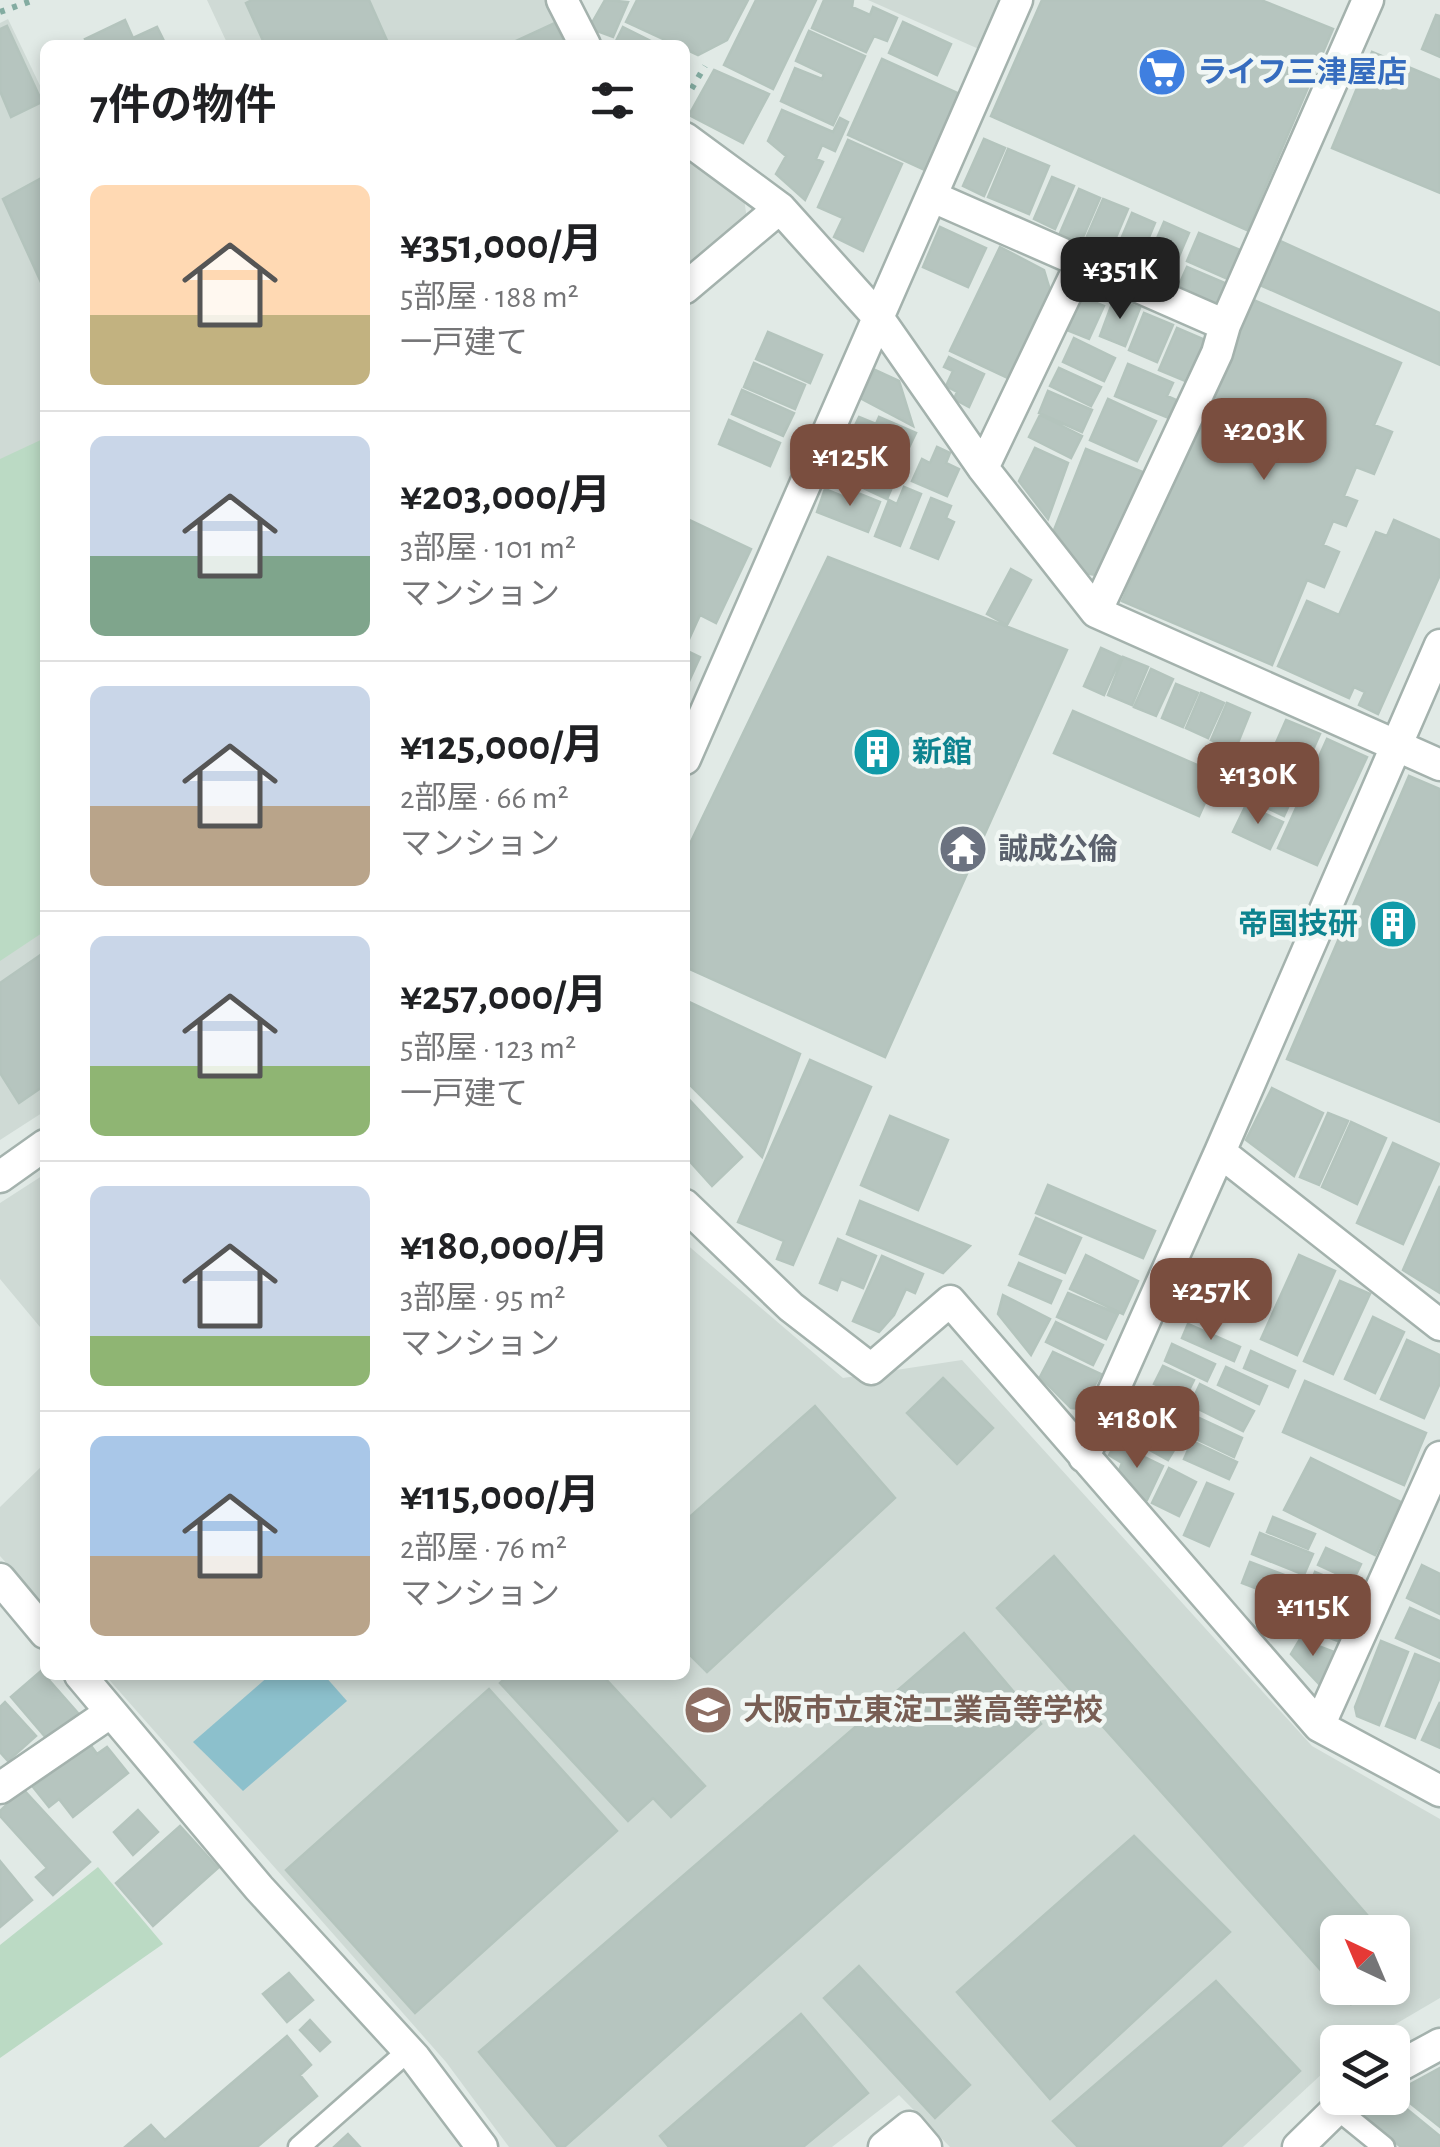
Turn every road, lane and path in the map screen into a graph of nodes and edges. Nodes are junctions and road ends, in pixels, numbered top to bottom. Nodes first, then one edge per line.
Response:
1 (34, 0) edge
2 (562, 0) edge
3 (1017, 0) edge
4 (1368, 0) edge
5 (0, 12) edge
6 (582, 40) edge
7 (704, 66) dead end
8 (690, 91) edge
9 (690, 142) edge
10 (933, 197) junction
11 (780, 208) junction
12 (1081, 264) junction
13 (690, 284) edge
14 (878, 316) junction
15 (1226, 325) junction
16 (983, 468) junction
17 (1096, 612) junction
18 (1440, 645) edge
19 (1396, 745) junction
20 (690, 748) edge
21 (1440, 765) edge
22 (40, 1149) edge
23 (1220, 1152) junction
24 (0, 1177) edge
25 (690, 1210) edge
26 (1440, 1325) edge
27 (1440, 1456) edge
28 (1084, 1457) junction
29 (0, 1579) edge
30 (40, 1627) edge
31 (84, 1680) edge
32 (110, 1712) junction
33 (1318, 1726) junction
34 (0, 1788) edge
35 (1440, 1791) edge
36 (1440, 2044) edge
37 (408, 2050) junction
38 (1410, 2060) edge
39 (1330, 2115) edge
40 (1353, 2115) edge
41 (299, 2147) edge
42 (482, 2147) edge
43 (884, 2147) edge
44 (926, 2147) edge
45 (1298, 2147) edge
46 (1384, 2147) edge

1 - 5 path
2 - 6 street
3 - 10 street
4 - 15 street
7 - 8 path
9 - 11 street
10 - 12 street
10 - 14 street
11 - 13 street
11 - 14 street
12 - 15 street
12 - 16 street
14 - 16 street
14 - 20 street
15 - 17 street
16 - 17 street
17 - 19 street
18 - 19 street
19 - 21 street
19 - 23 street
22 - 24 street
23 - 26 street
23 - 28 street
25 - 28 street
27 - 33 street
28 - 33 street
29 - 30 street
31 - 32 street
32 - 34 street
32 - 37 street
33 - 35 street
36 - 38 street
37 - 41 lane
37 - 42 street
39 - 45 street
40 - 46 lane
43 - 44 street

